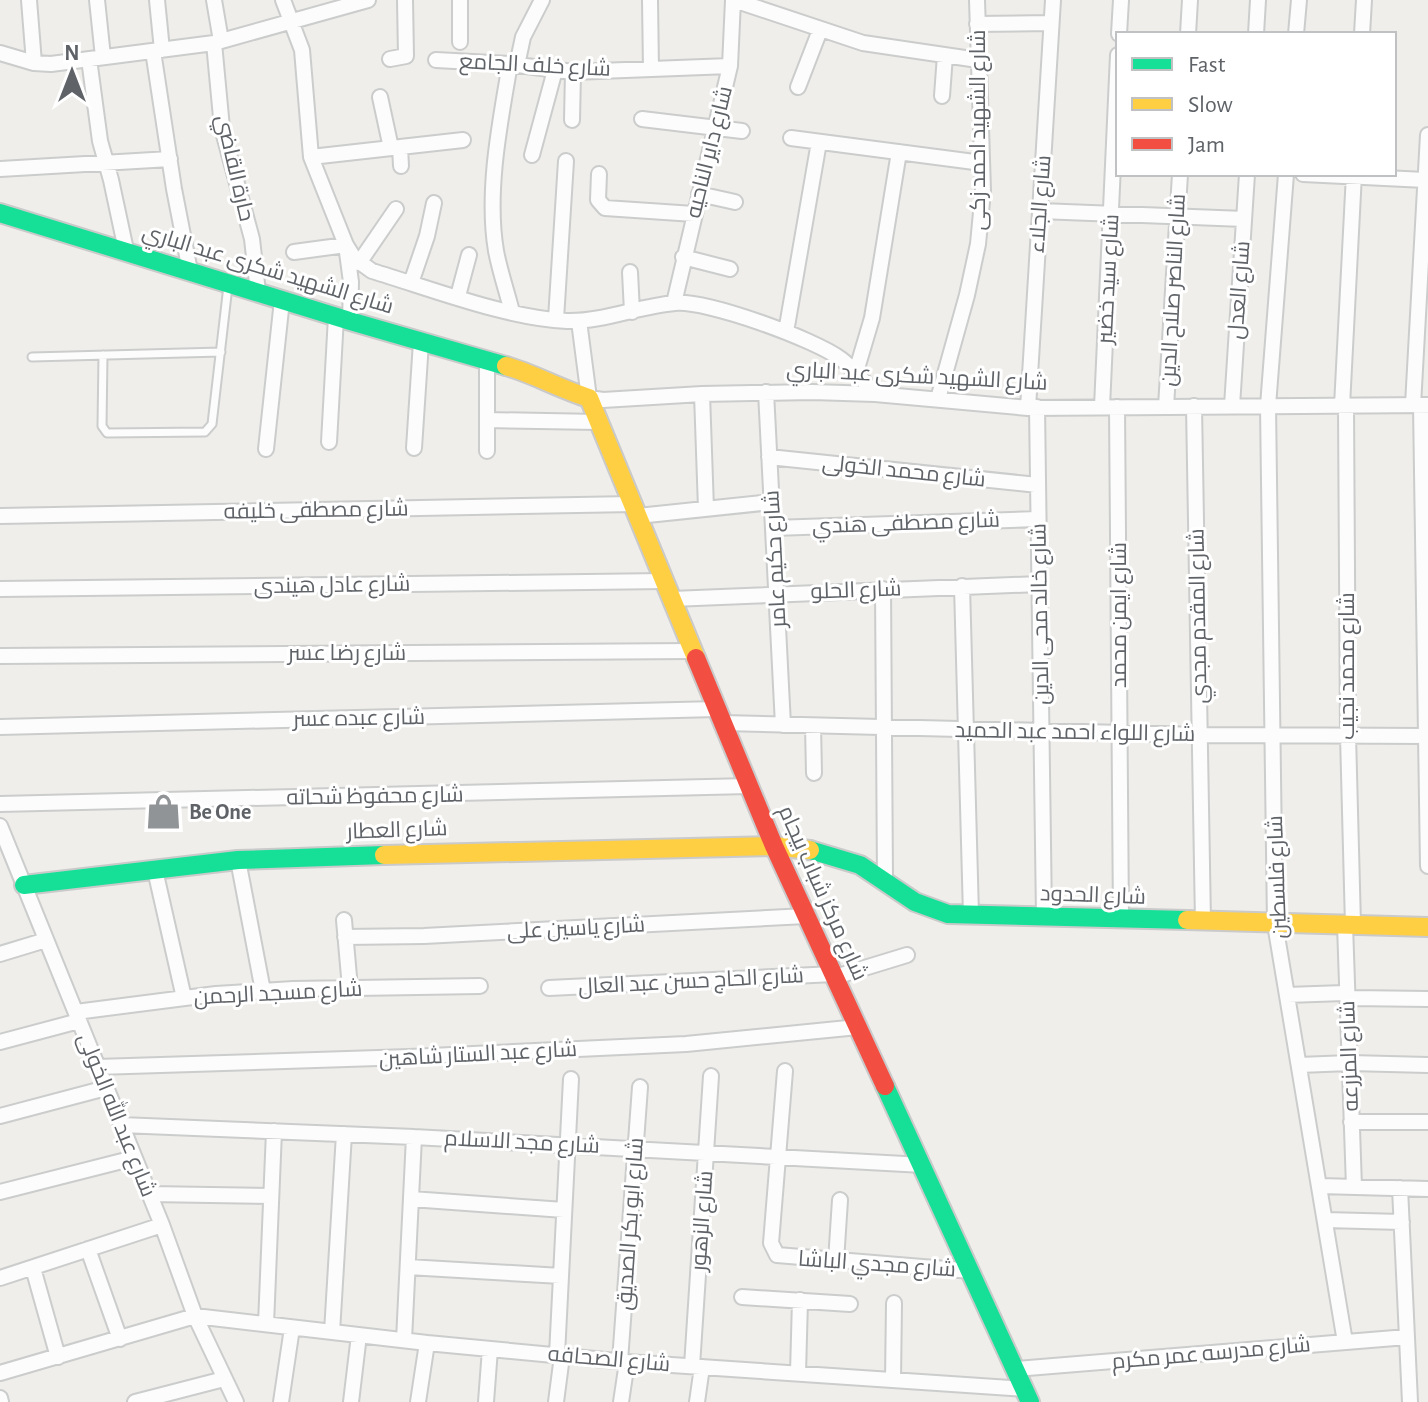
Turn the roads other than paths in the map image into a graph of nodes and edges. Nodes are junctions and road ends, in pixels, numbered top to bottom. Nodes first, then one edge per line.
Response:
1 (29, 0) edge
2 (97, 0) edge
3 (157, 0) edge
4 (214, 0) edge
5 (283, 0) edge
6 (368, 0) edge
7 (405, 0) edge
8 (460, 0) edge
9 (542, 0) edge
10 (650, 0) edge
11 (733, 0) edge
12 (977, 0) edge
13 (1053, 0) edge
14 (1121, 0) edge
15 (1190, 0) edge
16 (1258, 0) edge
17 (1299, 0) edge
18 (1364, 0) edge
19 (293, 20) junction
20 (1051, 23) junction
21 (977, 24) junction
22 (820, 30) junction
23 (1119, 32) edge
24 (1188, 32) edge
25 (1256, 32) edge
26 (1296, 32) edge
27 (1362, 32) edge
28 (217, 42) junction
29 (460, 42) dead end
30 (158, 50) junction
31 (0, 53) edge
32 (945, 55) junction
33 (96, 58) junction
34 (390, 59) dead end
35 (436, 60) dead end
36 (978, 60) junction
37 (34, 63) junction
38 (514, 64) junction
39 (730, 66) junction
40 (651, 69) junction
41 (555, 70) junction
42 (573, 72) junction
43 (798, 87) dead end
44 (942, 96) dead end
45 (380, 97) dead end
46 (1116, 100) edge
47 (642, 119) dead end
48 (572, 120) dead end
49 (716, 126) junction
50 (742, 131) dead end
51 (1428, 135) edge
52 (791, 138) dead end
53 (463, 140) dead end
54 (819, 142) junction
55 (395, 148) junction
56 (899, 152) junction
57 (532, 155) dead end
58 (311, 157) junction
59 (170, 159) junction
60 (566, 161) dead end
61 (106, 163) junction
62 (982, 163) junction
63 (401, 166) dead end
64 (0, 169) edge
65 (599, 174) dead end
66 (1180, 176) edge
67 (1247, 176) edge
68 (1286, 176) edge
69 (1354, 176) edge
70 (1368, 176) edge
71 (1425, 180) junction
72 (699, 194) junction
73 (735, 202) dead end
74 (434, 203) dead end
75 (396, 209) dead end
76 (1040, 211) junction
77 (0, 213) edge
78 (694, 214) junction
79 (1111, 214) junction
80 (1178, 217) junction
81 (1244, 219) junction
82 (346, 245) junction
83 (126, 250) junction
84 (294, 252) dead end
85 (469, 255) dead end
86 (683, 257) junction
87 (359, 263) junction
88 (730, 269) dead end
89 (190, 271) junction
90 (630, 272) dead end
91 (229, 283) junction
92 (411, 283) junction
93 (258, 292) junction
94 (458, 296) junction
95 (282, 300) junction
96 (674, 303) junction
97 (512, 312) junction
98 (632, 312) junction
99 (343, 319) junction
100 (556, 319) junction
101 (579, 321) junction
102 (786, 332) junction
103 (421, 342) junction
104 (221, 352) junction
105 (103, 355) junction
106 (32, 357) dead end
107 (487, 360) junction
108 (856, 372) junction
109 (766, 392) junction
110 (702, 394) junction
111 (875, 394) junction
112 (589, 398) junction
113 (938, 399) junction
114 (1421, 405) edge
115 (1194, 406) junction
116 (1232, 406) junction
117 (1268, 406) junction
118 (1344, 406) junction
119 (1102, 407) junction
120 (1117, 407) junction
121 (1166, 407) junction
122 (1032, 408) junction
123 (487, 420) junction
124 (599, 422) junction
125 (329, 442) dead end
126 (414, 448) dead end
127 (266, 449) dead end
128 (487, 451) dead end
129 (769, 457) junction
130 (1038, 485) junction
131 (772, 502) junction
132 (706, 509) junction
133 (635, 510) junction
134 (0, 516) edge
135 (1038, 519) junction
136 (773, 528) junction
137 (665, 581) junction
138 (1039, 584) junction
139 (962, 586) junction
140 (0, 589) edge
141 (883, 589) junction
142 (776, 593) junction
143 (672, 599) junction
144 (693, 651) junction
145 (0, 656) edge
146 (720, 716) junction
147 (783, 725) junction
148 (813, 726) junction
149 (0, 727) edge
150 (885, 728) junction
151 (965, 729) junction
152 (1041, 731) junction
153 (1120, 733) junction
154 (1200, 735) junction
155 (1273, 735) junction
156 (1348, 735) junction
157 (1426, 736) edge
158 (814, 773) dead end
159 (749, 786) junction
160 (0, 804) edge
161 (0, 826) edge
162 (774, 846) junction
163 (238, 860) junction
164 (1428, 866) edge
165 (155, 870) junction
166 (885, 879) junction
167 (24, 885) junction
168 (971, 915) junction
169 (806, 916) junction
170 (1044, 917) junction
171 (344, 920) dead end
172 (1121, 920) junction
173 (1203, 922) junction
174 (1275, 924) junction
175 (1349, 925) junction
176 (1428, 927) edge
177 (345, 937) junction
178 (46, 940) junction
179 (0, 954) edge
180 (907, 955) dead end
181 (834, 976) junction
182 (480, 986) dead end
183 (350, 988) junction
184 (549, 988) dead end
185 (263, 991) junction
186 (1287, 995) junction
187 (1347, 996) junction
188 (184, 998) junction
189 (1428, 999) edge
190 (77, 1017) junction
191 (858, 1027) junction
192 (0, 1042) edge
193 (1350, 1063) junction
194 (1299, 1065) junction
195 (1428, 1065) edge
196 (97, 1067) junction
197 (785, 1071) dead end
198 (711, 1076) dead end
199 (571, 1079) dead end
200 (640, 1087) dead end
201 (106, 1088) junction
202 (0, 1116) edge
203 (1351, 1122) junction
204 (1428, 1122) edge
205 (121, 1125) junction
206 (274, 1131) junction
207 (344, 1134) junction
208 (414, 1137) junction
209 (568, 1145) junction
210 (636, 1148) junction
211 (706, 1152) junction
212 (778, 1156) junction
213 (134, 1158) junction
214 (923, 1165) junction
215 (1320, 1186) junction
216 (1354, 1187) junction
217 (1400, 1188) junction
218 (1428, 1189) edge
219 (0, 1192) edge
220 (149, 1194) junction
221 (271, 1196) junction
222 (411, 1199) junction
223 (840, 1200) dead end
224 (564, 1210) junction
225 (1325, 1220) junction
226 (1402, 1222) junction
227 (162, 1225) junction
228 (88, 1249) junction
229 (836, 1261) junction
230 (408, 1267) junction
231 (33, 1268) junction
232 (971, 1271) junction
233 (561, 1276) junction
234 (0, 1278) edge
235 (742, 1297) dead end
236 (800, 1300) junction
237 (894, 1303) dead end
238 (850, 1304) dead end
239 (195, 1316) junction
240 (266, 1324) junction
241 (292, 1328) junction
242 (332, 1332) junction
243 (359, 1335) junction
244 (1407, 1337) junction
245 (120, 1339) junction
246 (404, 1340) junction
247 (1345, 1342) junction
248 (427, 1343) junction
249 (490, 1349) junction
250 (559, 1356) junction
251 (58, 1357) junction
252 (624, 1362) junction
253 (697, 1367) junction
254 (1015, 1369) junction
255 (0, 1373) edge
256 (798, 1373) junction
257 (224, 1379) junction
258 (893, 1380) junction
259 (1027, 1395) edge
260 (135, 1402) edge
261 (236, 1402) edge
262 (281, 1402) edge
263 (351, 1402) edge
264 (418, 1402) edge
265 (486, 1402) edge
266 (556, 1402) edge
267 (621, 1402) edge
268 (697, 1402) edge
269 (1410, 1402) edge

1 - 37 street
2 - 33 street
3 - 30 street
4 - 28 street, حارة القاضي
5 - 19 street
6 - 19 street
7 - 34 street
8 - 29 street
9 - 38 street
10 - 40 street
11 - 22 street
11 - 39 street, شارع داير الناحيه
12 - 21 street, شارع الشهيد احمد زكى
13 - 20 street, شارع الجلاء
14 - 23 street
15 - 24 street
16 - 25 street
17 - 26 street
18 - 27 street
19 - 28 street
19 - 58 street
20 - 21 street
20 - 76 street, شارع الجلاء
21 - 36 street, شارع الشهيد احمد زكى
22 - 32 street
22 - 43 street
28 - 30 street
28 - 93 street, حارة القاضي
30 - 33 street
30 - 59 street
31 - 37 street
32 - 36 street
32 - 44 street
33 - 37 street
33 - 61 street
35 - 38 street, شارع خلف الجامع
36 - 62 street, شارع الشهيد احمد زكى
38 - 41 street, شارع خلف الجامع
38 - 97 street
39 - 40 street, شارع خلف الجامع
39 - 49 street, شارع داير الناحيه
40 - 42 street, شارع خلف الجامع
41 - 42 street, شارع خلف الجامع
41 - 57 street
42 - 48 street
45 - 55 street
46 - 79 street, شارع سيد خضير
47 - 49 street
49 - 50 street
49 - 72 street, شارع داير الناحيه
51 - 71 street
52 - 54 street
53 - 55 street
54 - 56 street
54 - 102 street
55 - 58 street
55 - 63 street
56 - 62 street
56 - 108 street
58 - 82 street
59 - 61 street
59 - 89 street
60 - 100 street
61 - 64 street
61 - 83 street
62 - 113 street, شارع الشهيد احمد زكى
65 - 78 street
66 - 80 street, شارع الناصر صلاح الدين
67 - 81 street, شارع العدل
68 - 117 street, شارع فلسطين
69 - 118 street, شارع محمد نجيب
70 - 71 street
71 - 114 street
72 - 73 street
72 - 78 street, شارع داير الناحيه
74 - 92 street
75 - 87 street
76 - 79 street
76 - 122 street, شارع الجلاء
77 - 83 main road, شارع الشهيد شكرى عبد الباري
78 - 86 street, شارع داير الناحيه
79 - 80 street
79 - 119 street, شارع سيد خضير
80 - 81 street
80 - 121 street, شارع الناصر صلاح الدين
81 - 116 street, شارع العدل
82 - 84 street
82 - 87 street
82 - 99 street
83 - 89 main road, شارع الشهيد شكرى عبد الباري
85 - 94 street
86 - 88 street
86 - 96 street, شارع داير الناحيه
87 - 92 street
89 - 91 main road, شارع الشهيد شكرى عبد الباري
90 - 98 street
91 - 93 main road, شارع الشهيد شكرى عبد الباري
91 - 104 lane
92 - 94 street
93 - 95 main road, شارع الشهيد شكرى عبد الباري
94 - 97 street
95 - 99 main road, شارع الشهيد شكرى عبد الباري
95 - 127 street
96 - 98 street
96 - 102 street
97 - 100 street
98 - 101 street
99 - 103 main road, شارع الشهيد شكرى عبد الباري
99 - 125 street
100 - 101 street
101 - 112 street
102 - 108 street
103 - 107 main road, شارع الشهيد شكرى عبد الباري
103 - 126 street
104 - 105 lane
104 - 105 lane
105 - 106 lane
107 - 112 main road, شارع الشهيد شكرى عبد الباري
107 - 123 street
108 - 111 street
109 - 110 street, شارع الشهيد شكرى عبد الباري
109 - 111 street, شارع الشهيد شكرى عبد الباري
109 - 129 street, شارع حكيم عامر
110 - 112 street, شارع الشهيد شكرى عبد الباري
110 - 132 street
111 - 113 street, شارع الشهيد شكرى عبد الباري
112 - 124 main road, شارع مركز شباب بيجام
113 - 122 street, شارع الشهيد شكرى عبد الباري
114 - 118 street, شارع الشهيد شكرى عبد الباري
114 - 157 street
115 - 116 street, شارع الشهيد شكرى عبد الباري
115 - 121 street, شارع الشهيد شكرى عبد الباري
115 - 154 street, شارع المقدم مجدي
116 - 117 street, شارع الشهيد شكرى عبد الباري
117 - 118 street, شارع الشهيد شكرى عبد الباري
117 - 155 street, شارع فلسطين
118 - 156 street, شارع محمد نجيب
119 - 120 street, شارع الشهيد شكرى عبد الباري
119 - 122 street, شارع الشهيد شكرى عبد الباري
120 - 121 street, شارع الشهيد شكرى عبد الباري
120 - 153 street, شارع ايمن محمد
122 - 130 street, شارع خالد محى الدين
123 - 124 street
123 - 128 street
124 - 133 main road, شارع مركز شباب بيجام
129 - 130 street, شارع محمد الخولى
129 - 131 street, شارع حكيم عامر
130 - 135 street, شارع خالد محى الدين
131 - 132 street, شارع مصطفى خليفه
131 - 136 street, شارع حكيم عامر
132 - 133 street, شارع مصطفى خليفه
133 - 134 street, شارع مصطفى خليفه
133 - 137 main road, شارع مركز شباب بيجام
135 - 136 street, شارع مصطفى هندي
135 - 138 street, شارع خالد محى الدين
136 - 142 street, شارع حكيم عامر
137 - 140 street, شارع عادل هيندى
137 - 143 main road, شارع مركز شباب بيجام
138 - 139 street, شارع الحلو
138 - 152 street, شارع خالد محى الدين
139 - 141 street, شارع الحلو
139 - 151 street
141 - 142 street, شارع الحلو
141 - 150 street
142 - 143 street, شارع الحلو
142 - 147 street, شارع حكيم عامر
143 - 144 main road, شارع مركز شباب بيجام
144 - 145 street, شارع رضا عسر
144 - 146 main road, شارع مركز شباب بيجام
146 - 147 street, شارع اللواء احمد عبد الحميد
146 - 149 street, شارع عبده عسر
146 - 159 main road, شارع مركز شباب بيجام
147 - 148 street, شارع اللواء احمد عبد الحميد
148 - 150 street, شارع اللواء احمد عبد الحميد
148 - 158 street
150 - 151 street, شارع اللواء احمد عبد الحميد
150 - 166 street
151 - 152 street, شارع اللواء احمد عبد الحميد
151 - 168 street
152 - 153 street, شارع اللواء احمد عبد الحميد
152 - 170 street, شارع خالد محى الدين
153 - 154 street, شارع اللواء احمد عبد الحميد
153 - 172 street, شارع ايمن محمد
154 - 155 street, شارع اللواء احمد عبد الحميد
154 - 173 street, شارع المقدم مجدي
155 - 156 street, شارع اللواء احمد عبد الحميد
155 - 174 street, شارع فلسطين
156 - 157 street, شارع اللواء احمد عبد الحميد
156 - 175 street, شارع محمد نجيب
157 - 164 street
159 - 160 street, شارع محفوظ شحاته
159 - 162 main road, شارع مركز شباب بيجام
161 - 167 street, شارع عبد الله الخولى
162 - 163 main road, شارع العطار
162 - 166 main road, شارع الحدود
162 - 169 main road, شارع مركز شباب بيجام
163 - 165 main road, شارع العطار
163 - 185 street
165 - 167 main road, شارع العطار
165 - 188 street
166 - 168 main road, شارع الحدود
167 - 178 street, شارع عبد الله الخولى
168 - 170 main road, شارع الحدود
169 - 177 street, شارع ياسين على
169 - 181 main road, شارع مركز شباب بيجام
170 - 172 main road, شارع الحدود
171 - 177 street
172 - 173 main road, شارع الحدود
173 - 174 main road, شارع الحدود
174 - 175 main road, شارع الحدود
174 - 186 street, شارع فلسطين
175 - 176 main road, شارع الحدود
175 - 187 street, شارع المزرعه
177 - 183 street
178 - 179 street
178 - 190 street, شارع عبد الله الخولى
180 - 181 street, شارع الحاج حسن عبد العال
181 - 184 street, شارع الحاج حسن عبد العال
181 - 191 main road, شارع مركز شباب بيجام
182 - 183 street, شارع مسجد الرحمن
183 - 185 street, شارع مسجد الرحمن
185 - 188 street, شارع مسجد الرحمن
186 - 187 street
186 - 194 street, شارع فلسطين
187 - 189 street
187 - 193 street, شارع المزرعه
188 - 190 street, شارع مسجد الرحمن
190 - 192 street, شارع مسجد الرحمن
190 - 196 street, شارع عبد الله الخولى
191 - 196 street, شارع عبد الستار شاهين
191 - 214 main road, شارع مركز شباب بيجام
193 - 194 street
193 - 195 street
193 - 203 street, شارع المزرعه
194 - 215 street, شارع فلسطين
196 - 201 street, شارع عبد الله الخولى
197 - 212 street, شارع مجدي الباشا
198 - 211 street, شارع الزهور
199 - 209 street
200 - 210 street, شارع ابو بكر الصديق
201 - 202 street
201 - 205 street, شارع عبد الله الخولى
203 - 204 street
203 - 216 street, شارع المزرعه
205 - 206 street, شارع مجد الاسلام
205 - 213 street, شارع عبد الله الخولى
206 - 207 street, شارع مجد الاسلام
206 - 221 street
207 - 208 street, شارع مجد الاسلام
207 - 242 street
208 - 209 street, شارع مجد الاسلام
208 - 222 street
209 - 210 street, شارع مجد الاسلام
209 - 224 street
210 - 211 street, شارع مجد الاسلام
210 - 252 street, شارع ابو بكر الصديق
211 - 212 street, شارع مجد الاسلام
211 - 253 street, شارع الزهور
212 - 214 street, شارع مجد الاسلام
212 - 229 street, شارع مجدي الباشا
213 - 219 street
213 - 220 street, شارع عبد الله الخولى
214 - 232 main road, شارع مركز شباب بيجام
215 - 216 street
215 - 225 street, شارع فلسطين
216 - 217 street
217 - 218 street
217 - 226 street
220 - 221 street
220 - 227 street, شارع عبد الله الخولى
221 - 240 street
222 - 224 street
222 - 230 street
223 - 229 street
224 - 233 street
225 - 226 street
225 - 247 street, شارع فلسطين
226 - 244 street
227 - 228 street
227 - 239 street, شارع عبد الله الخولى
228 - 231 street
228 - 245 street
229 - 232 street, شارع مجدي الباشا
230 - 233 street
230 - 246 street
231 - 234 street
231 - 251 street
232 - 254 main road, شارع مركز شباب بيجام
233 - 250 street
235 - 236 street
236 - 238 street
236 - 256 street
237 - 258 street
239 - 240 street, شارع الصحافه
239 - 245 street
239 - 257 street, شارع عبد الله الخولى
240 - 241 street, شارع الصحافه
241 - 242 street, شارع الصحافه
241 - 262 street
242 - 243 street, شارع الصحافه
243 - 246 street, شارع الصحافه
243 - 263 street
244 - 247 street, شارع مدرسه عمر مكرم
244 - 269 street
245 - 251 street
246 - 248 street, شارع الصحافه
247 - 254 street, شارع مدرسه عمر مكرم
248 - 249 street, شارع الصحافه
248 - 264 street
249 - 250 street, شارع الصحافه
249 - 265 street
250 - 252 street, شارع الصحافه
250 - 266 street
251 - 255 street
252 - 253 street, شارع الصحافه
252 - 267 street, شارع ابو بكر الصديق
253 - 256 street, شارع الصحافه
253 - 268 street, شارع الزهور
254 - 259 main road, شارع مركز شباب بيجام
256 - 258 street, شارع الصحافه
257 - 260 street
257 - 261 street, شارع عبد الله الخولى
258 - 259 street, شارع الصحافه

